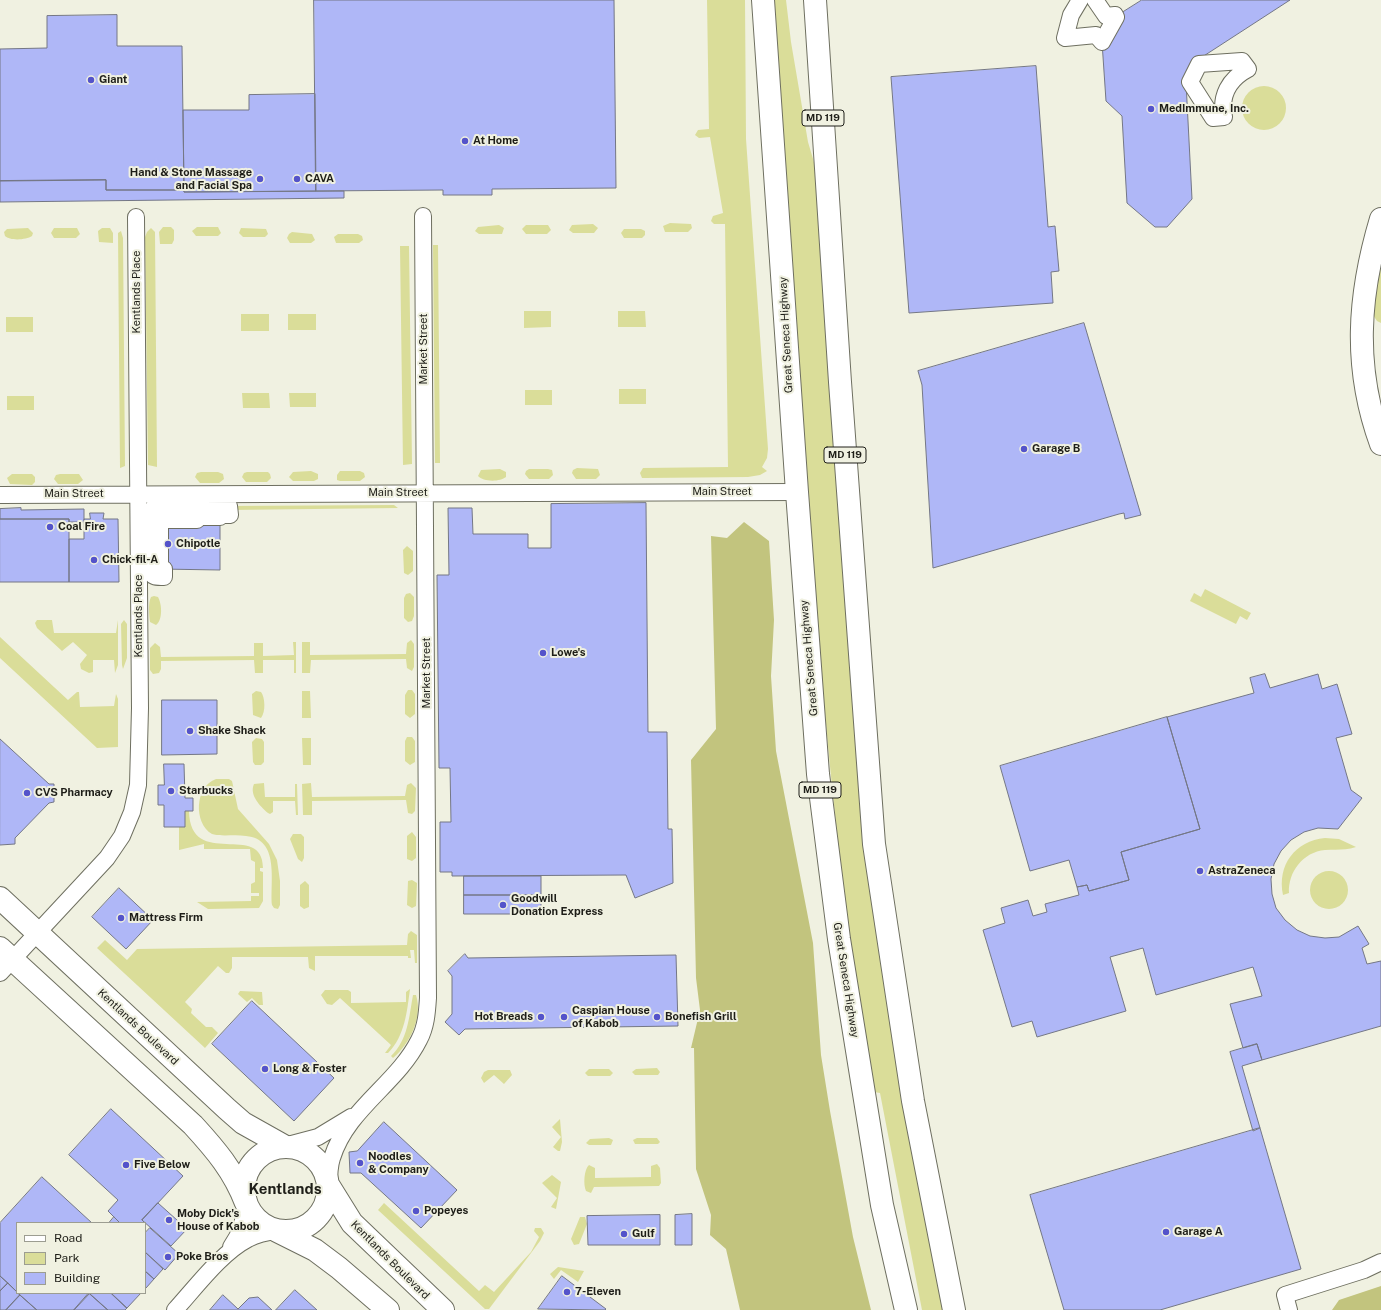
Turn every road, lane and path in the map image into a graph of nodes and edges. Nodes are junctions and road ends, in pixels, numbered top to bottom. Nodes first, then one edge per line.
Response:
1 (763, 0) edge
2 (815, 0) edge
3 (1080, 0) edge
4 (1095, 0) edge
5 (423, 216) dead end
6 (136, 217) dead end
7 (1381, 219) edge
8 (1381, 444) edge
9 (797, 492) junction
10 (425, 493) junction
11 (138, 494) junction
12 (0, 495) edge
13 (164, 569) joint
14 (0, 898) edge
15 (38, 933) junction
16 (4, 960) edge
17 (363, 1108) junction
18 (284, 1146) junction
19 (329, 1186) junction
20 (246, 1203) junction
21 (277, 1231) junction
22 (220, 1261) junction
23 (1381, 1262) edge
24 (175, 1310) edge
25 (388, 1310) edge
26 (443, 1310) edge
27 (906, 1310) edge
28 (954, 1310) edge
29 (1289, 1310) edge

1 - 9 main road, Great Seneca Highway / MD 119
2 - 28 main road, MD 119
3 - 4 street
5 - 10 street, Market Street
6 - 11 street, Kentlands Place
7 - 8 main road
9 - 10 street, Main Street
9 - 27 main road, Great Seneca Highway / MD 119
10 - 11 street, Main Street
10 - 17 street, Market Street
11 - 12 street, Main Street
11 - 15 street, Kentlands Place
13 - 13 street
14 - 15 main road, Kentlands Boulevard
15 - 16 street, Kentlands Place
15 - 18 main road, Kentlands Boulevard
16 - 20 main road
17 - 18 street, Market Street
17 - 19 street, Market Street
18 - 19 main road
18 - 20 main road
19 - 21 main road
19 - 26 main road, Kentlands Boulevard
20 - 21 main road
20 - 22 street
21 - 22 street
21 - 25 main road
22 - 24 street
23 - 29 street

